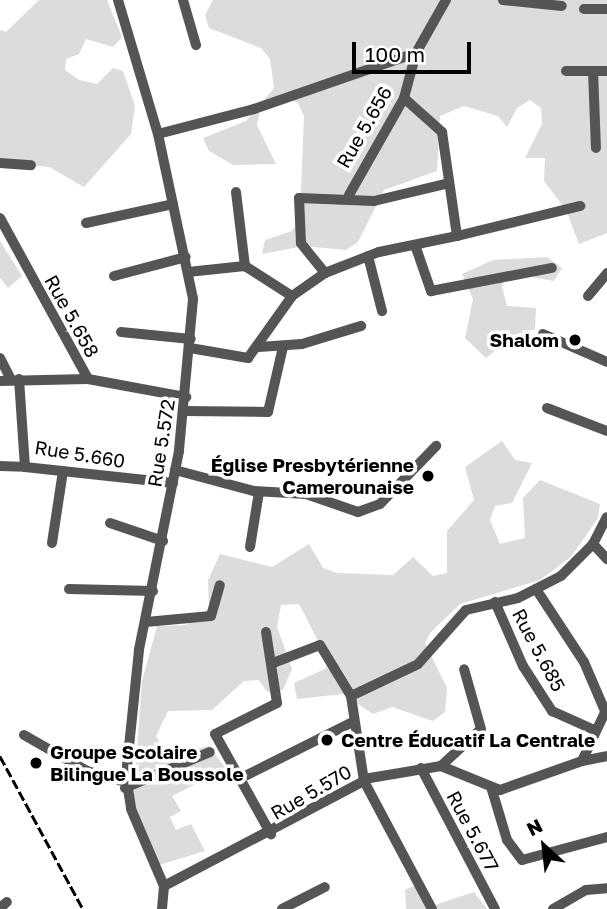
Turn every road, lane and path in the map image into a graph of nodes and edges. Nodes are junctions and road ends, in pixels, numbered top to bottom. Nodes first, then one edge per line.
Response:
1 (118, 0) edge
2 (183, 0) edge
3 (446, 0) edge
4 (503, 0) edge
5 (562, 6) dead end
6 (584, 9) dead end
7 (607, 9) edge
8 (196, 45) dead end
9 (416, 53) junction
10 (566, 71) dead end
11 (593, 71) junction
12 (607, 71) edge
13 (404, 98) junction
14 (158, 134) junction
15 (596, 148) dead end
16 (0, 163) edge
17 (31, 165) dead end
18 (449, 183) junction
19 (236, 192) dead end
20 (349, 195) junction
21 (173, 204) junction
22 (580, 206) dead end
23 (0, 218) edge
24 (86, 223) dead end
25 (457, 236) junction
26 (415, 245) junction
27 (368, 256) junction
28 (186, 257) junction
29 (245, 266) junction
30 (552, 268) dead end
31 (188, 272) junction
32 (325, 273) junction
33 (607, 273) edge
34 (114, 276) dead end
35 (292, 296) junction
36 (588, 296) dead end
37 (382, 311) dead end
38 (361, 326) dead end
39 (121, 332) dead end
40 (543, 334) dead end
41 (190, 344) junction
42 (260, 347) junction
43 (283, 348) junction
44 (0, 358) edge
45 (607, 362) edge
46 (88, 379) junction
47 (10, 380) edge
48 (186, 397) junction
49 (547, 408) dead end
50 (185, 411) junction
51 (607, 431) edge
52 (436, 446) dead end
53 (0, 466) edge
54 (25, 467) junction
55 (63, 471) junction
56 (175, 471) junction
57 (173, 483) junction
58 (259, 492) junction
59 (607, 517) edge
60 (110, 523) dead end
61 (163, 541) junction
62 (52, 543) dead end
63 (593, 544) junction
64 (250, 547) dead end
65 (607, 559) edge
66 (220, 585) dead end
67 (69, 589) dead end
68 (536, 589) junction
69 (153, 591) junction
70 (495, 602) junction
71 (146, 622) junction
72 (267, 632) dead end
73 (273, 663) junction
74 (464, 669) dead end
75 (351, 696) junction
76 (606, 709) edge
77 (351, 723) junction
78 (592, 729) junction
79 (24, 735) dead end
80 (210, 752) dead end
81 (607, 756) edge
82 (582, 761) junction
83 (441, 766) junction
84 (421, 768) junction
85 (243, 777) junction
86 (364, 781) junction
87 (125, 785) junction
88 (492, 790) junction
89 (271, 835) junction
90 (607, 837) edge
91 (325, 887) dead end
92 (164, 888) junction
93 (607, 888) edge
94 (162, 909) edge
95 (282, 909) edge
96 (432, 909) edge
97 (495, 909) edge
98 (553, 909) edge

1 - 14 street, Rue 5.572
2 - 8 street
3 - 9 street, Rue 5.656
4 - 5 street
6 - 7 street
9 - 13 street, Rue 5.656
9 - 14 street
10 - 11 street
11 - 12 street
11 - 15 street
13 - 18 street
13 - 20 street, Rue 5.656
14 - 21 street, Rue 5.572
16 - 17 street
18 - 20 street
18 - 25 street
19 - 29 street
20 - 32 street
21 - 24 street
21 - 28 street, Rue 5.572
22 - 25 street
23 - 46 street, Rue 5.658
25 - 26 street
26 - 27 street
26 - 30 street
27 - 32 street
27 - 37 street
28 - 31 street, Rue 5.572
28 - 34 street
29 - 31 street
29 - 35 street
31 - 41 street, Rue 5.572
32 - 35 street
33 - 36 street
35 - 42 street
38 - 43 street
39 - 41 street
40 - 45 street
41 - 42 street
41 - 48 street, Rue 5.572
42 - 43 street
43 - 50 street
44 - 47 street
46 - 47 street
46 - 48 street, Rue 5.658
47 - 54 street, Rue 5.660
48 - 50 street, Rue 5.572
49 - 51 street
50 - 56 street, Rue 5.572
52 - 58 street
53 - 54 street
54 - 55 street, Rue 5.660
55 - 57 street, Rue 5.660
55 - 62 street
56 - 57 street, Rue 5.572
56 - 58 street
57 - 61 street, Rue 5.572
58 - 64 street
59 - 63 street
60 - 61 street
61 - 69 street, Rue 5.572
63 - 65 street
63 - 68 street
66 - 71 street
67 - 69 street
68 - 70 street
68 - 76 street
69 - 71 street, Rue 5.572
70 - 75 street
70 - 78 street, Rue 5.685
71 - 87 street, Rue 5.572
72 - 73 street
73 - 75 street
73 - 85 street
74 - 83 street
75 - 77 street
76 - 78 street
77 - 85 street
77 - 86 street
78 - 82 street
79 - 87 street
80 - 87 street
81 - 82 street
82 - 88 street
83 - 84 street, Rue 5.570
83 - 88 street
84 - 86 street, Rue 5.570
84 - 97 street, Rue 5.677
85 - 89 street
86 - 89 street, Rue 5.570
86 - 96 street
87 - 92 street, Rue 5.572
88 - 90 street
89 - 92 street, Rue 5.570
91 - 95 street
92 - 94 street
93 - 98 street

